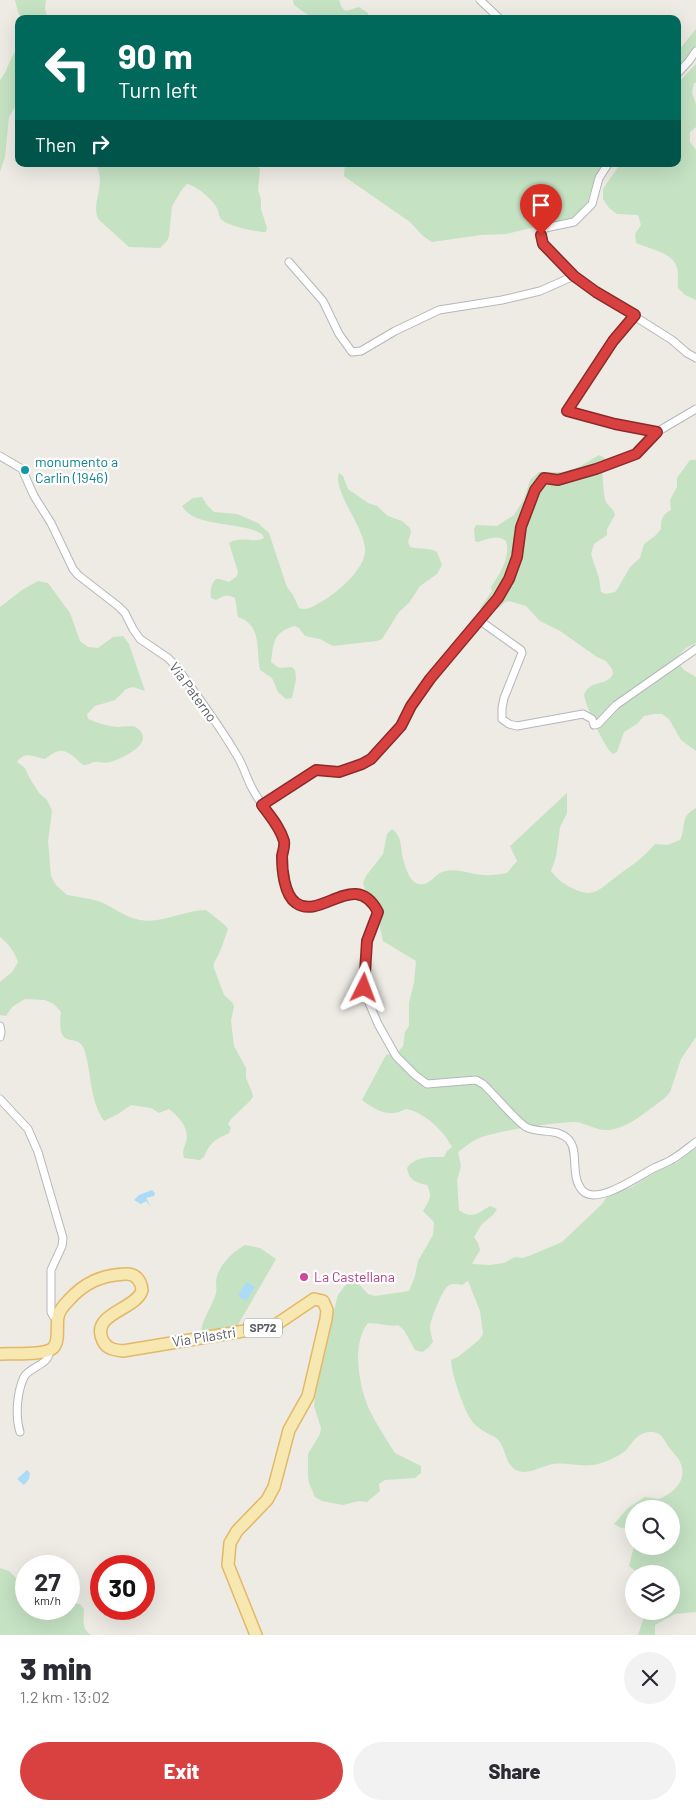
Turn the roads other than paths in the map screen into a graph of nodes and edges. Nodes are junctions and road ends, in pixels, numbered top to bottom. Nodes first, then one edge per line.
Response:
1 (480, 0) edge
2 (496, 15) edge
3 (696, 51) edge
4 (681, 70) edge
5 (606, 167) edge
6 (289, 262) dead end
7 (574, 276) junction
8 (635, 315) junction
9 (696, 358) edge
10 (696, 409) edge
11 (657, 432) junction
12 (0, 456) edge
13 (478, 620) junction
14 (696, 649) edge
15 (262, 805) junction
16 (0, 1099) edge
17 (696, 1142) edge
18 (58, 1318) junction
19 (49, 1350) junction
20 (0, 1354) edge
21 (20, 1432) dead end
22 (256, 1635) edge

1 - 2 street
3 - 4 street
5 - 7 street
6 - 7 street
7 - 8 street
8 - 9 street
8 - 11 street
10 - 11 street
11 - 13 street
12 - 15 street, Via Paterno
13 - 14 street
13 - 15 street
15 - 17 street, Via Paterno
16 - 18 street
18 - 19 main road, Via Pilastri / SP72
18 - 22 main road, Via Pilastri / SP72
19 - 20 main road
19 - 21 street

